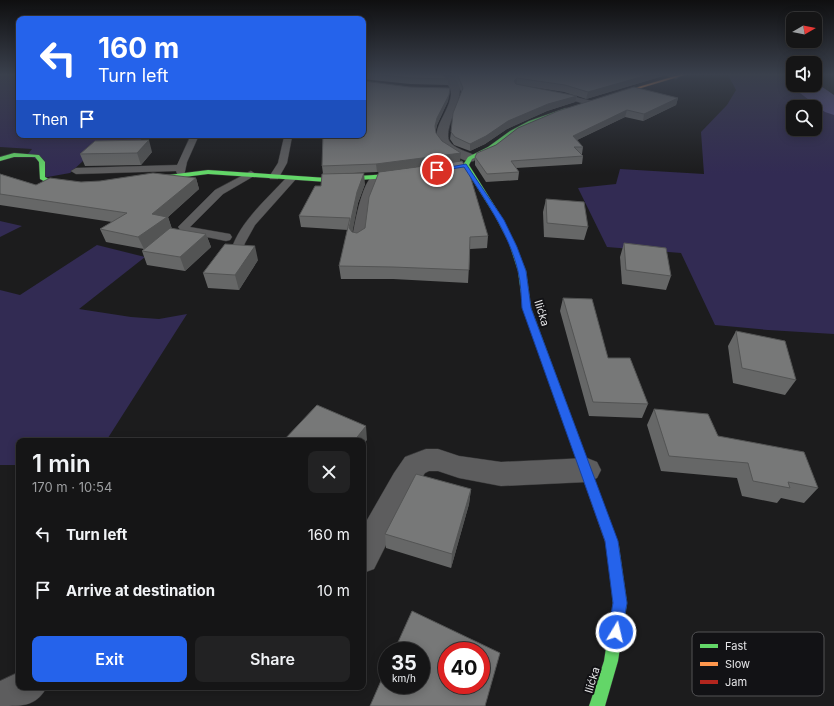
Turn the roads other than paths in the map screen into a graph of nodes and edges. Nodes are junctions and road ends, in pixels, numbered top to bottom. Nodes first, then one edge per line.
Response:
1 (452, 107) edge
2 (576, 107) edge
3 (194, 138) edge
4 (288, 138) edge
5 (0, 159) edge
6 (465, 163) junction
7 (76, 171) dead end
8 (180, 171) junction
9 (416, 173) edge
10 (251, 174) junction
11 (274, 177) junction
12 (375, 178) junction
13 (291, 179) junction
14 (133, 182) edge
15 (83, 186) edge
16 (226, 237) dead end
17 (358, 240) edge
18 (236, 253) edge
19 (587, 470) junction
20 (366, 552) edge
21 (23, 690) edge
22 (0, 700) edge
23 (597, 706) edge

1 - 6 street
2 - 6 street
3 - 8 lane
4 - 11 lane
5 - 15 street
6 - 19 street, Ilićka
7 - 8 lane
8 - 10 street
8 - 14 street
9 - 12 street
10 - 11 street
10 - 16 lane
11 - 13 street
12 - 13 street
12 - 17 lane
13 - 18 lane
19 - 20 street
19 - 23 street, Ilićka
21 - 22 street

